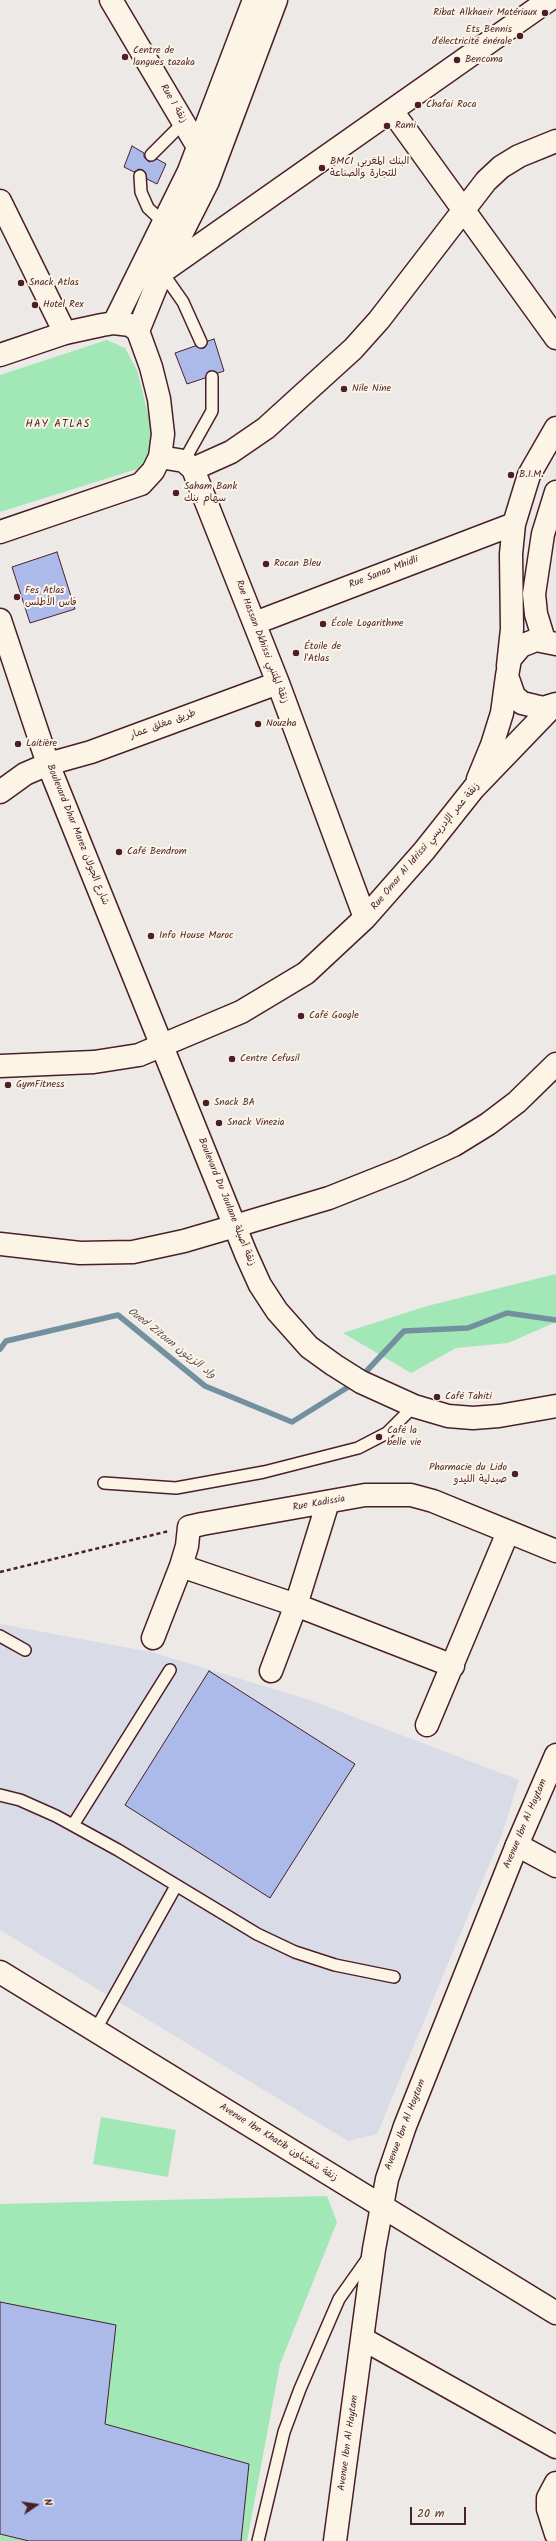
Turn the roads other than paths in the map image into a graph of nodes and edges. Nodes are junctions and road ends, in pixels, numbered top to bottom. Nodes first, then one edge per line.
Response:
1 (111, 0) edge
2 (254, 0) edge
3 (276, 0) edge
4 (549, 0) edge
5 (392, 111) junction
6 (184, 122) junction
7 (556, 141) edge
8 (198, 146) junction
9 (151, 155) dead end
10 (140, 176) dead end
11 (0, 201) edge
12 (463, 210) junction
13 (163, 222) junction
14 (162, 272) junction
15 (114, 323) junction
16 (138, 331) junction
17 (65, 333) junction
18 (556, 338) edge
19 (201, 342) dead end
20 (0, 356) edge
21 (212, 377) dead end
22 (556, 428) edge
23 (160, 457) junction
24 (188, 465) junction
25 (556, 492) edge
26 (514, 524) junction
27 (0, 532) edge
28 (0, 620) edge
29 (254, 623) junction
30 (550, 642) edge
31 (507, 671) junction
32 (278, 683) junction
33 (554, 705) edge
34 (48, 764) junction
35 (474, 788) junction
36 (0, 792) edge
37 (365, 918) junction
38 (162, 1046) junction
39 (556, 1064) edge
40 (0, 1066) edge
41 (235, 1226) junction
42 (0, 1244) edge
43 (406, 1403) junction
44 (556, 1406) edge
45 (104, 1484) dead end
46 (328, 1502) junction
47 (508, 1532) junction
48 (556, 1551) edge
49 (181, 1566) junction
50 (296, 1605) junction
51 (0, 1636) edge
52 (153, 1638) dead end
53 (25, 1650) dead end
54 (452, 1666) junction
55 (170, 1670) dead end
56 (271, 1671) dead end
57 (427, 1725) dead end
58 (556, 1755) edge
59 (0, 1794) edge
60 (73, 1825) junction
61 (517, 1845) junction
62 (556, 1866) edge
63 (176, 1886) junction
64 (0, 1972) edge
65 (394, 1977) dead end
66 (96, 2029) junction
67 (380, 2207) junction
68 (374, 2249) junction
69 (556, 2313) edge
70 (363, 2339) junction
71 (556, 2447) edge
72 (556, 2483) edge
73 (556, 2534) edge
74 (258, 2541) edge
75 (335, 2541) edge

1 - 6 street, Rue 1 زنقة
2 - 8 street
3 - 14 street
4 - 5 street
5 - 12 street
5 - 14 street
6 - 8 street, Rue 1 زنقة
6 - 9 lane
7 - 12 street
8 - 13 street
10 - 13 lane
11 - 17 street
12 - 18 street
12 - 24 street
13 - 15 street
14 - 16 street
14 - 19 lane
15 - 16 street
15 - 17 street
16 - 23 street
17 - 20 street
21 - 24 lane
22 - 26 street
23 - 24 street
23 - 27 street
24 - 29 street, Rue Hassan Dkhissi زنقة المتنبي
25 - 30 street
26 - 29 street, Rue Sanaa Mhidli
26 - 31 street
28 - 34 street, Boulevard Dhar Marez شارع الجولان
29 - 32 street, Rue Hassan Dkhissi زنقة المتنبي
30 - 31 street
31 - 33 street
31 - 35 street
32 - 34 street, طريق مغلق عمار
32 - 37 street, Rue Hassan Dkhissi زنقة المتنبي
33 - 35 street, Rue Omar Al Idrissi زنقة عمر الإدريسي
34 - 36 street, طريق مغلق عمار
34 - 38 street, Boulevard Dhar Marez شارع الجولان
35 - 37 street, Rue Omar Al Idrissi زنقة عمر الإدريسي
37 - 38 street, Rue Omar Al Idrissi زنقة عمر الإدريسي
38 - 40 street, Rue Omar Al Idrissi زنقة عمر الإدريسي
38 - 41 street, Boulevard Du Joulane زنقة أصيلة
39 - 41 street
41 - 42 street
41 - 43 street, Boulevard Du Joulane زنقة أصيلة
43 - 44 street, Boulevard Du Joulane زنقة أصيلة
43 - 45 lane
46 - 47 street, Rue Kadissia
46 - 49 street, Rue Kadissia
46 - 50 street
47 - 48 street, Rue Kadissia
47 - 54 street
49 - 50 street
49 - 52 street
50 - 54 street
50 - 56 street
51 - 53 lane
54 - 57 street
55 - 60 lane
58 - 61 street, Avenue Ibn Al Haytam
59 - 60 lane
60 - 63 lane
61 - 62 street
61 - 67 street, Avenue Ibn Al Haytam
63 - 65 lane
63 - 66 lane
64 - 66 street, Avenue Ibn Khatib زنقة شفشاون
66 - 67 street, Avenue Ibn Khatib زنقة شفشاون
67 - 68 street, Avenue Ibn Al Haytam
67 - 69 street, Avenue Ibn Khatib زنقة شفشاون
68 - 70 street, Avenue Ibn Al Haytam
68 - 74 lane
70 - 71 street
70 - 75 street, Avenue Ibn Al Haytam
72 - 73 street

